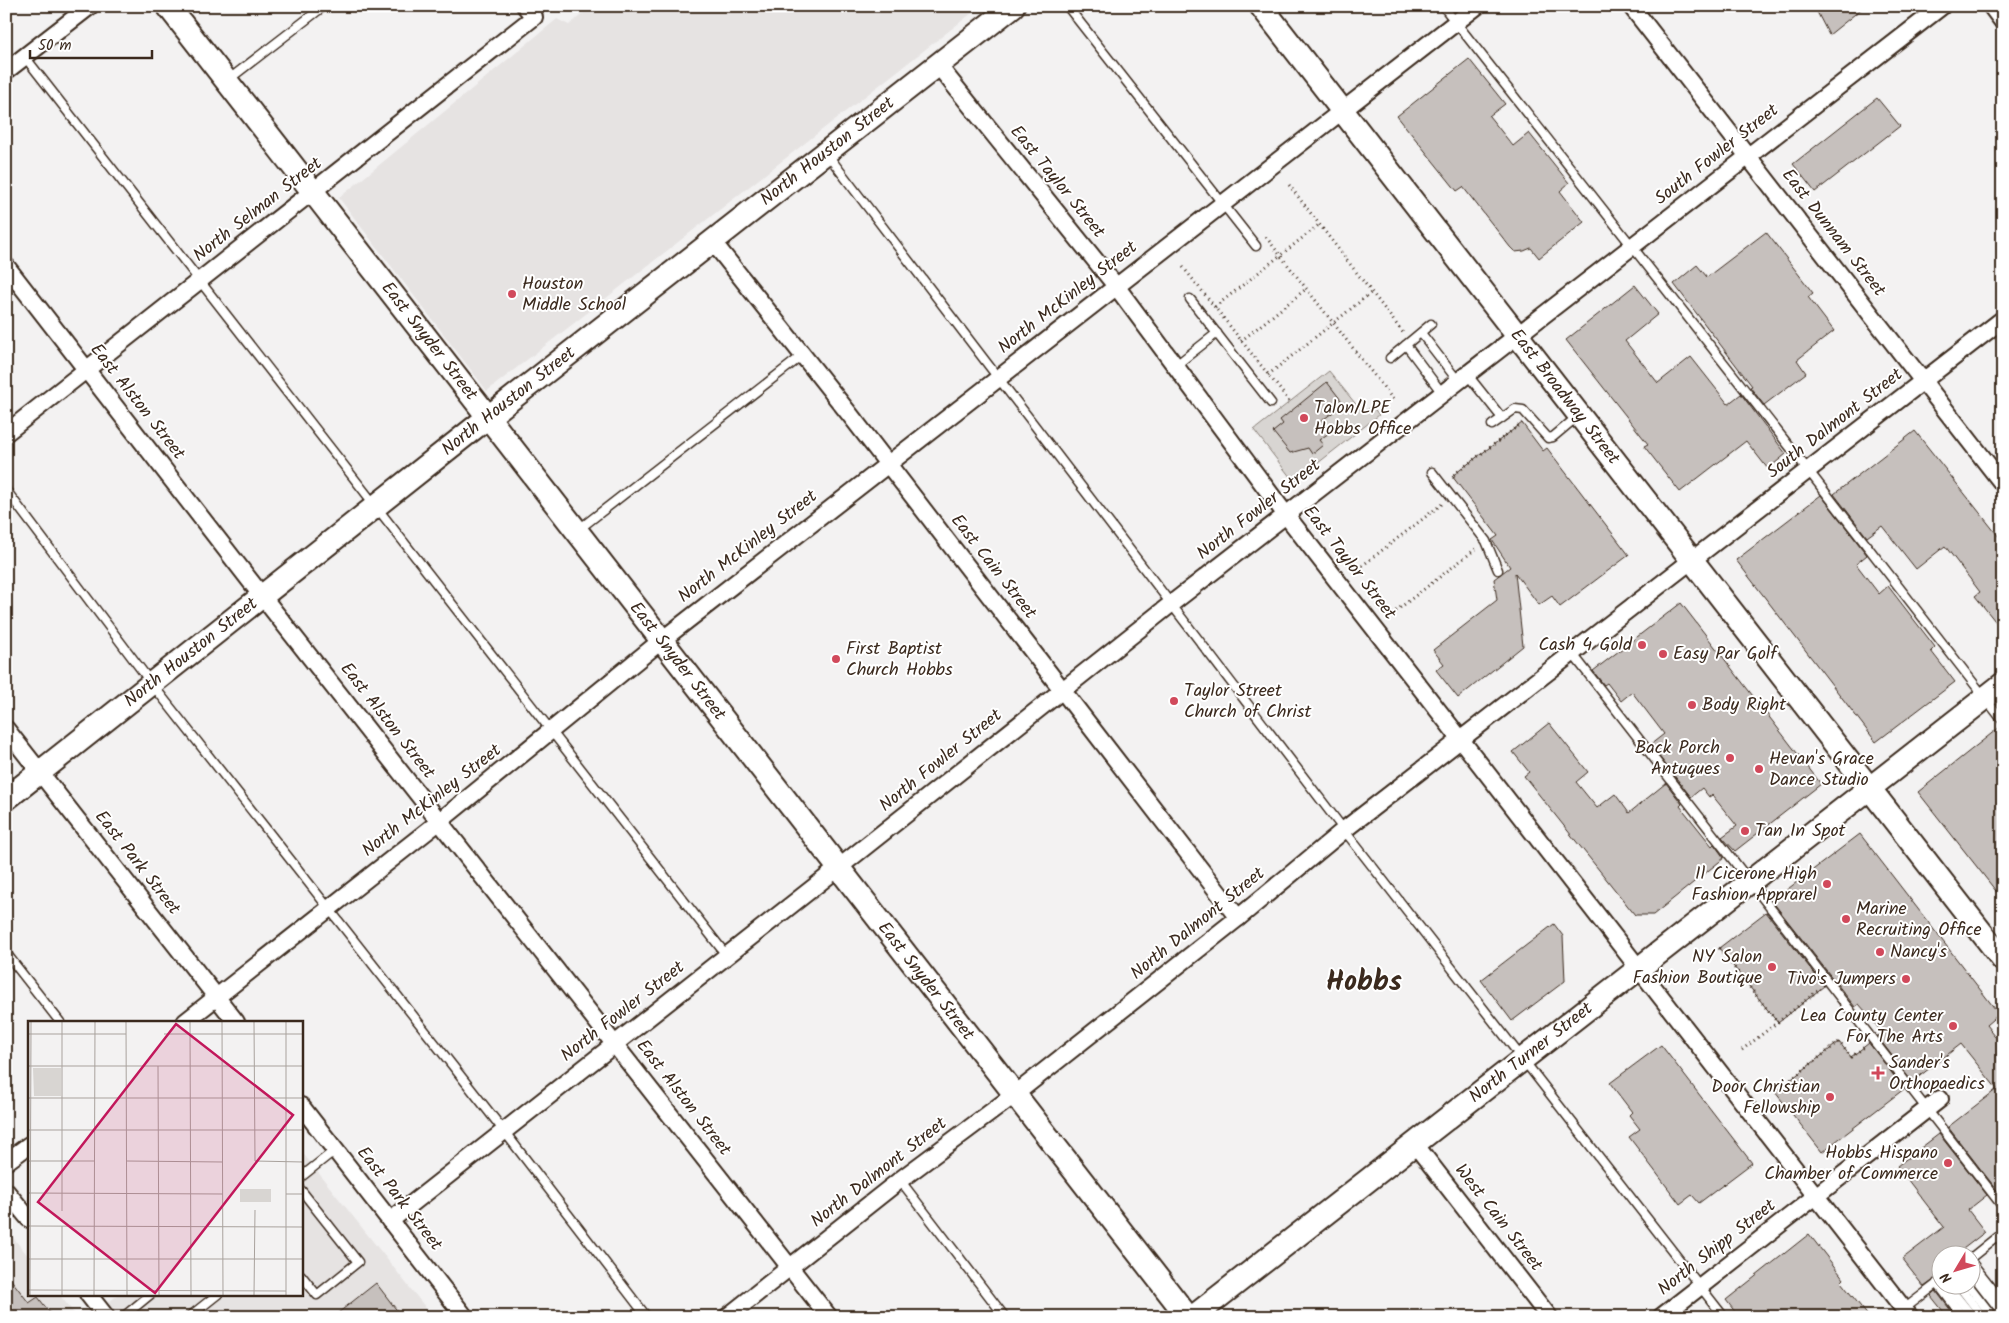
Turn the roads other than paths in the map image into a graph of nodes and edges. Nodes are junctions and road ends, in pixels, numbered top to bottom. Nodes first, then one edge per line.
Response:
1 (90, 6) edge
2 (168, 6) edge
3 (324, 6) edge
4 (1013, 6) edge
5 (1067, 6) edge
6 (1261, 6) edge
7 (1443, 6) edge
8 (1477, 6) edge
9 (1632, 6) edge
10 (1942, 6) edge
11 (1991, 6) edge
12 (529, 12) edge
13 (2003, 22) edge
14 (1456, 23) junction
15 (25, 57) junction
16 (937, 64) junction
17 (6, 72) edge
18 (226, 81) junction
19 (1342, 112) junction
20 (826, 152) junction
21 (1748, 156) junction
22 (313, 192) junction
23 (1222, 204) junction
24 (713, 242) junction
25 (1256, 246) dead end
26 (1631, 246) junction
27 (6, 266) edge
28 (200, 281) junction
29 (1116, 286) junction
30 (1190, 299) dead end
31 (2003, 319) edge
32 (1432, 324) dead end
33 (1217, 333) junction
34 (1421, 333) junction
35 (1517, 335) junction
36 (1406, 345) junction
37 (803, 355) junction
38 (1390, 358) dead end
39 (1175, 366) junction
40 (87, 370) junction
41 (1463, 377) junction
42 (998, 378) junction
43 (1923, 381) junction
44 (1442, 393) junction
45 (1272, 403) dead end
46 (1580, 415) junction
47 (487, 418) junction
48 (1502, 418) junction
49 (1492, 425) dead end
50 (6, 433) edge
51 (888, 464) junction
52 (1808, 470) junction
53 (1432, 472) dead end
54 (2003, 484) edge
55 (6, 490) edge
56 (376, 506) junction
57 (1286, 515) junction
58 (576, 531) junction
59 (1692, 560) junction
60 (1498, 570) dead end
61 (262, 596) junction
62 (1171, 604) junction
63 (662, 640) junction
64 (1572, 653) junction
65 (152, 684) junction
66 (2003, 684) edge
67 (1063, 690) junction
68 (1985, 698) junction
69 (2003, 721) edge
70 (6, 729) edge
71 (551, 732) junction
72 (1461, 739) junction
73 (40, 772) junction
74 (1869, 788) junction
75 (6, 799) edge
76 (440, 821) junction
77 (1344, 830) junction
78 (838, 869) junction
79 (1749, 882) junction
80 (329, 907) junction
81 (1238, 918) junction
82 (6, 953) edge
83 (727, 956) junction
84 (2003, 960) edge
85 (1639, 967) junction
86 (217, 997) junction
87 (59, 1021) edge
88 (186, 1021) edge
89 (235, 1021) edge
90 (614, 1044) junction
91 (1524, 1058) junction
92 (1014, 1095) junction
93 (1933, 1104) junction
94 (302, 1107) edge
95 (504, 1131) junction
96 (1414, 1143) junction
97 (28, 1145) edge
98 (335, 1150) junction
99 (6, 1162) edge
100 (302, 1176) edge
101 (900, 1180) junction
102 (6, 1191) edge
103 (302, 1191) edge
104 (1816, 1196) junction
105 (2003, 1207) edge
106 (28, 1218) edge
107 (390, 1221) junction
108 (2003, 1232) edge
109 (1982, 1248) edge
110 (791, 1268) junction
111 (302, 1276) edge
112 (1982, 1276) edge
113 (1701, 1286) junction
114 (1982, 1287) edge
115 (1932, 1289) edge
116 (90, 1296) edge
117 (149, 1296) edge
118 (215, 1296) edge
119 (1949, 1296) edge
120 (1956, 1296) edge
121 (1967, 1296) edge
122 (1977, 1296) edge
123 (2003, 1302) edge
124 (1907, 1313) edge
125 (2003, 1314) edge
126 (106, 1317) edge
127 (123, 1317) edge
128 (189, 1317) edge
129 (465, 1317) edge
130 (646, 1317) edge
131 (727, 1317) edge
132 (829, 1317) edge
133 (1005, 1317) edge
134 (1188, 1317) edge
135 (1193, 1317) edge
136 (1550, 1317) edge
137 (1661, 1317) edge
138 (1724, 1317) edge
139 (1963, 1317) edge
140 (1972, 1317) edge
141 (1983, 1317) edge
142 (1993, 1317) edge

1 - 15 street
2 - 18 street, East Snyder Street
3 - 18 lane
4 - 16 street, North Houston Street
5 - 23 lane
6 - 19 street, East Broadway Street
7 - 14 lane
8 - 14 street, North McKinley Street
9 - 21 street, East Dunnam Street
10 - 21 street, South Fowler Street
11 - 13 street
12 - 22 street, North Selman Street
14 - 19 street, North McKinley Street
14 - 26 lane
15 - 17 street
15 - 28 lane
16 - 20 street, North Houston Street
16 - 29 street, East Taylor Street
18 - 22 street, East Snyder Street
19 - 23 street, North McKinley Street
19 - 35 street, East Broadway Street
20 - 24 street, North Houston Street
20 - 42 lane
21 - 26 street, South Fowler Street
21 - 43 street, East Dunnam Street
22 - 28 street, North Selman Street
22 - 47 street, East Snyder Street
23 - 25 lane
23 - 29 street, North McKinley Street
24 - 37 street, East Cain Street
24 - 47 street, North Houston Street
26 - 35 street, South Fowler Street
26 - 52 lane
27 - 40 street, East Alston Street
28 - 40 street, North Selman Street
28 - 56 lane
29 - 39 street, East Taylor Street
29 - 42 street, North McKinley Street
30 - 33 lane
31 - 43 street, South Dalmont Street
32 - 34 lane
33 - 39 lane
33 - 45 lane
34 - 36 lane
34 - 41 lane
35 - 41 street, North Fowler Street
35 - 46 street, East Broadway Street
36 - 38 lane
36 - 44 lane
37 - 51 street, East Cain Street
37 - 58 lane
39 - 57 street, East Taylor Street
40 - 50 street, North Selman Street
40 - 61 street, East Alston Street
41 - 44 street, North Fowler Street
41 - 48 lane
42 - 51 street, North McKinley Street
42 - 62 lane
43 - 52 street, South Dalmont Street
43 - 54 street, East Dunnam Street
44 - 57 street, North Fowler Street
46 - 48 lane
46 - 59 street, East Broadway Street
47 - 56 street, North Houston Street
47 - 58 street, East Snyder Street
48 - 49 lane
51 - 63 street, North McKinley Street
51 - 67 street, East Cain Street
52 - 59 street, South Dalmont Street
52 - 68 lane
53 - 60 lane
55 - 65 lane
56 - 61 street, North Houston Street
56 - 71 lane
57 - 62 street, North Fowler Street
57 - 72 street, East Taylor Street
58 - 63 street, East Snyder Street
59 - 64 street, North Dalmont Street
59 - 74 street, East Broadway Street
61 - 65 street, North Houston Street
61 - 76 street, East Alston Street
62 - 67 street, North Fowler Street
62 - 77 lane
63 - 71 street, North McKinley Street
63 - 78 street, East Snyder Street
64 - 72 street, North Dalmont Street
64 - 79 lane
65 - 73 street, North Houston Street
65 - 80 lane
66 - 68 street, North Turner Street
67 - 78 street, North Fowler Street
67 - 81 street, East Cain Street
68 - 69 lane
68 - 74 street, North Turner Street
70 - 73 street, East Park Street
71 - 76 street, North McKinley Street
71 - 83 lane
72 - 77 street, North Dalmont Street
72 - 85 street, East Taylor Street
73 - 75 street, North Houston Street
73 - 86 street, East Park Street
74 - 79 street, North Turner Street
74 - 84 street, East Broadway Street
76 - 80 street, North McKinley Street
76 - 90 street, East Alston Street
77 - 81 street, North Dalmont Street
77 - 91 lane
78 - 83 street, North Fowler Street
78 - 92 street, East Snyder Street
79 - 85 street, North Turner Street
79 - 93 lane
80 - 86 street, North McKinley Street
80 - 95 lane
81 - 92 street, North Dalmont Street
82 - 87 lane
83 - 90 street, North Fowler Street
85 - 91 street, North Turner Street
85 - 104 street, East Taylor Street
86 - 88 street, North McKinley Street
86 - 89 street, East Park Street
90 - 95 street, North Fowler Street
90 - 110 street, East Alston Street
91 - 96 street, North Turner Street
91 - 113 lane
92 - 101 street, North Dalmont Street
92 - 134 street, East Snyder Street
93 - 104 street, North Shipp Street
93 - 105 lane
94 - 98 street, East Park Street
95 - 107 street, North Fowler Street
95 - 130 lane
96 - 135 street, North Turner Street
96 - 136 street, West Cain Street
97 - 99 street
98 - 100 lane
98 - 107 street, East Park Street
101 - 110 street, North Dalmont Street
101 - 133 lane
102 - 106 street
103 - 111 lane
104 - 113 street, North Shipp Street
104 - 124 street, East Taylor Street
107 - 129 street, East Park Street
108 - 109 lane
110 - 131 street, North Dalmont Street
110 - 132 street, East Alston Street
112 - 123 lane
113 - 137 street, North Shipp Street
113 - 138 lane
114 - 125 lane
115 - 124 lane
116 - 126 street
117 - 127 lane
118 - 128 lane
119 - 139 lane
120 - 140 lane
121 - 141 lane
122 - 142 lane

